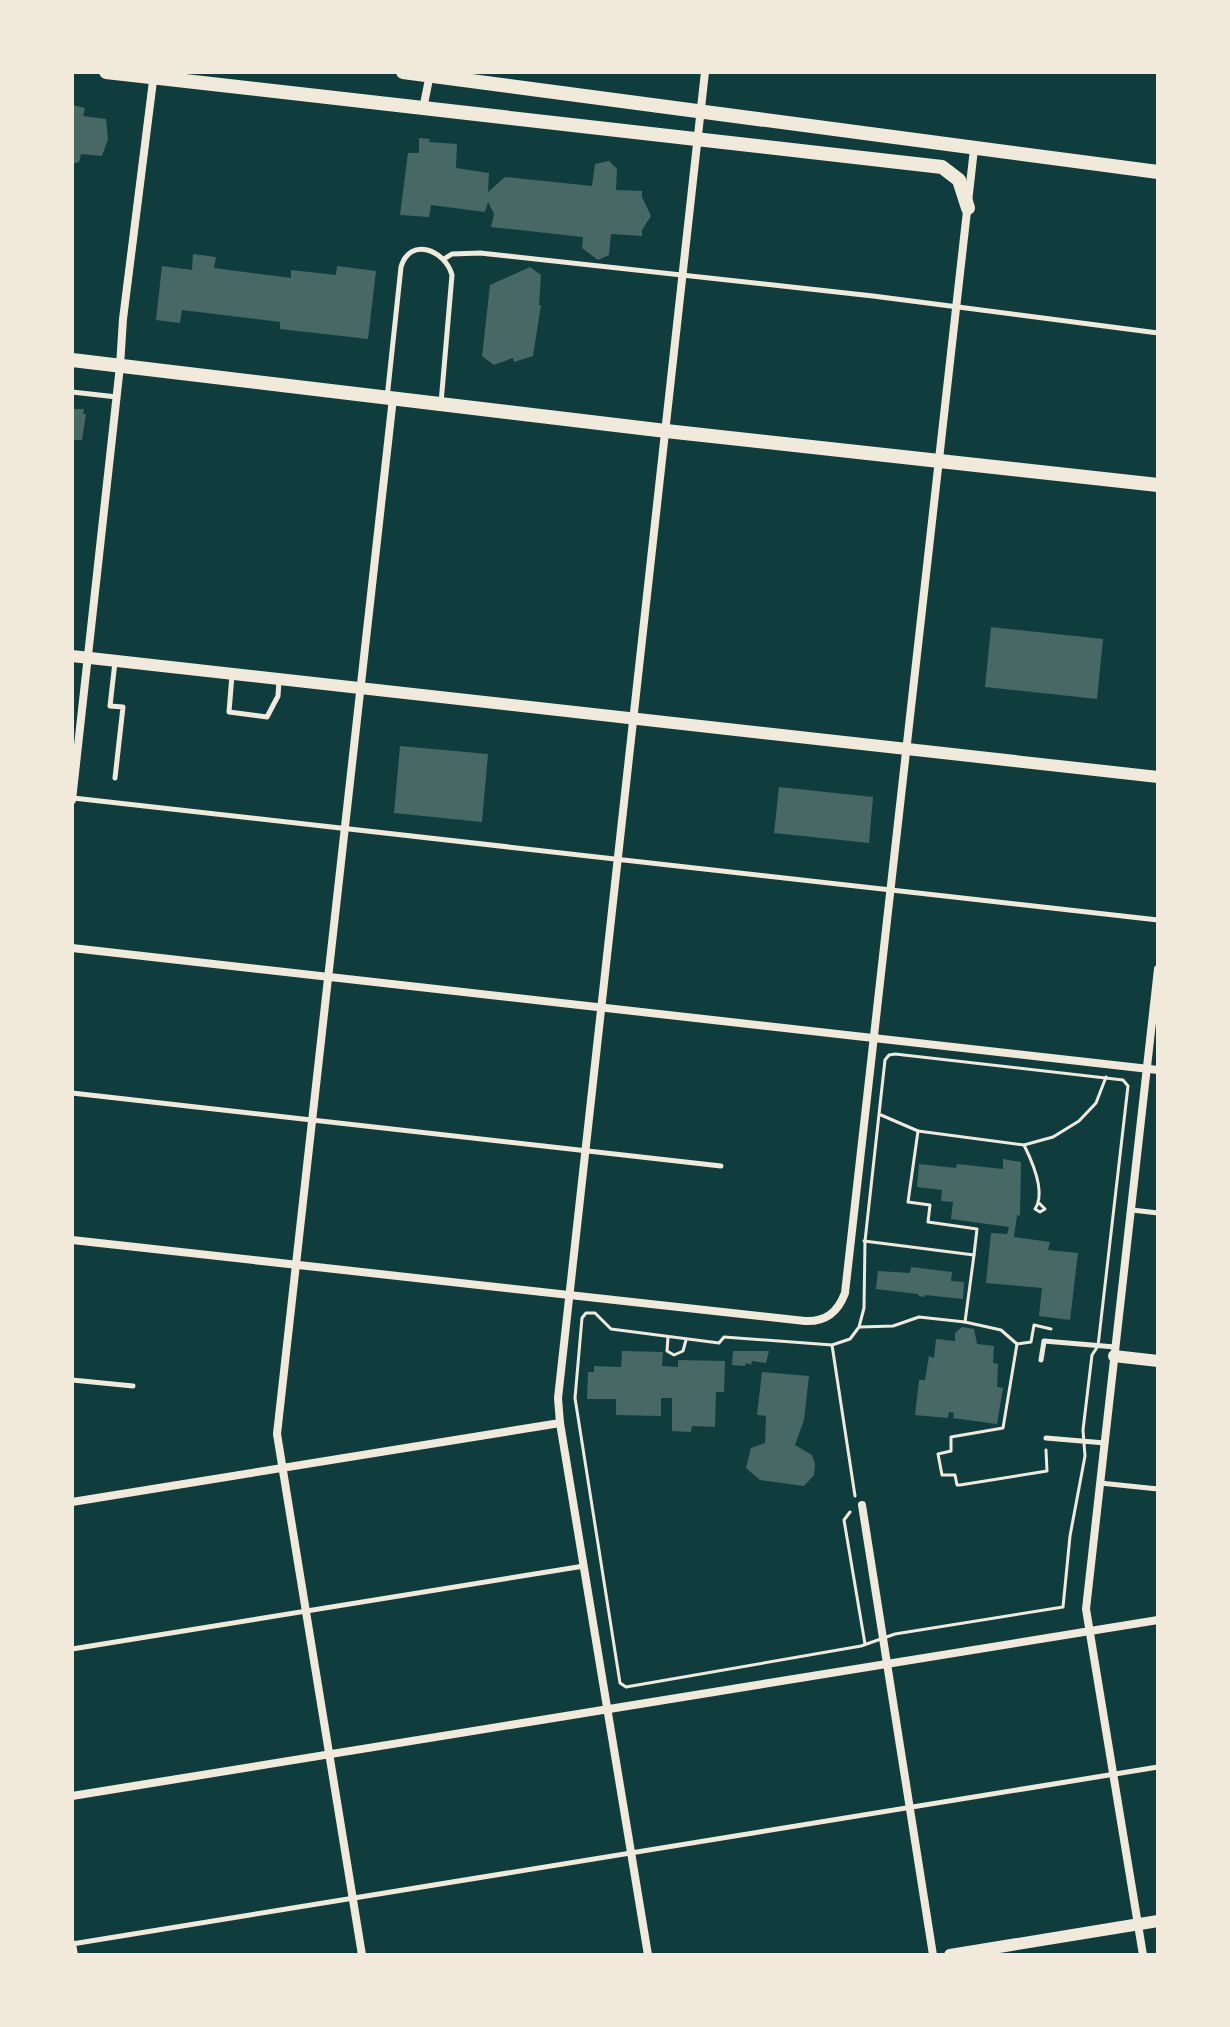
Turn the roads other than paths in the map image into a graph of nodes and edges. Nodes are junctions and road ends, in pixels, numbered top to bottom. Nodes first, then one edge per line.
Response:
1 (106, 72) edge
2 (403, 72) edge
3 (705, 72) edge
4 (430, 74) edge
5 (153, 75) edge
6 (423, 109) junction
7 (701, 110) junction
8 (698, 138) junction
9 (974, 149) junction
10 (1158, 172) edge
11 (968, 208) junction
12 (444, 259) junction
13 (683, 274) junction
14 (957, 306) junction
15 (1158, 333) edge
16 (72, 360) edge
17 (120, 366) junction
18 (72, 392) edge
19 (117, 397) junction
20 (390, 398) junction
21 (441, 404) junction
22 (666, 431) junction
23 (939, 461) junction
24 (1158, 485) edge
25 (72, 656) edge
26 (88, 658) junction
27 (115, 661) junction
28 (232, 674) junction
29 (279, 679) junction
30 (360, 688) junction
31 (634, 719) junction
32 (906, 749) junction
33 (1158, 777) edge
34 (115, 778) dead end
35 (72, 798) edge
36 (345, 829) junction
37 (618, 860) junction
38 (890, 891) junction
39 (1158, 920) edge
40 (72, 948) edge
41 (1158, 969) edge
42 (329, 977) junction
43 (601, 1008) junction
44 (873, 1038) junction
45 (1147, 1069) junction
46 (1158, 1070) edge
47 (72, 1093) edge
48 (313, 1119) junction
49 (586, 1149) junction
50 (721, 1166) dead end
51 (1131, 1210) junction
52 (1158, 1213) edge
53 (72, 1240) edge
54 (297, 1265) junction
55 (570, 1295) junction
56 (1115, 1352) junction
57 (1041, 1360) dead end
58 (1158, 1361) edge
59 (72, 1380) edge
60 (133, 1386) dead end
61 (560, 1423) junction
62 (1046, 1438) dead end
63 (1105, 1443) junction
64 (282, 1469) junction
65 (1100, 1483) junction
66 (1158, 1489) edge
67 (72, 1502) edge
68 (862, 1505) dead end
69 (584, 1566) junction
70 (306, 1611) junction
71 (1158, 1620) edge
72 (1091, 1630) junction
73 (72, 1649) edge
74 (887, 1664) junction
75 (608, 1709) junction
76 (329, 1754) junction
77 (1158, 1767) edge
78 (1114, 1774) junction
79 (72, 1796) edge
80 (909, 1806) junction
81 (631, 1853) junction
82 (352, 1897) junction
83 (1158, 1921) edge
84 (1138, 1924) junction
85 (72, 1944) edge
86 (74, 1955) edge
87 (362, 1955) edge
88 (648, 1955) edge
89 (933, 1955) edge
90 (950, 1955) edge
91 (1143, 1955) edge

1 - 5 main road
2 - 4 main road
3 - 7 street
4 - 6 street
4 - 7 main road
5 - 6 main road
5 - 17 street
6 - 8 main road
7 - 8 street
7 - 9 main road
8 - 11 main road
8 - 13 street
9 - 10 main road
9 - 11 street
11 - 14 street
12 - 13 lane
12 - 20 lane
12 - 21 lane
13 - 14 lane
13 - 22 street
14 - 15 lane
14 - 23 street
16 - 17 main road
17 - 19 street
17 - 20 main road
18 - 19 lane
19 - 26 street
20 - 21 main road
20 - 30 street
21 - 22 main road
22 - 23 main road
22 - 31 street
23 - 24 main road
23 - 32 street
25 - 26 street
26 - 27 street
26 - 35 street
27 - 28 street
27 - 34 lane
28 - 29 street
28 - 29 lane
29 - 30 street
30 - 31 street
30 - 36 street
31 - 32 street
31 - 37 street
32 - 33 street
32 - 38 street
35 - 36 lane
36 - 37 lane
36 - 42 street
37 - 38 lane
37 - 43 street
38 - 39 lane
38 - 44 street
40 - 42 street
41 - 45 street
42 - 43 street
42 - 48 street
43 - 44 street
43 - 49 street
44 - 45 street
44 - 55 street
45 - 46 street
45 - 51 street
47 - 48 lane
48 - 49 lane
48 - 54 street
49 - 50 lane
49 - 55 street
51 - 52 lane
51 - 56 street
53 - 54 street
54 - 55 street
54 - 64 street
55 - 61 street
56 - 57 lane
56 - 58 street
56 - 63 street
59 - 60 lane
61 - 64 street
61 - 69 street
62 - 63 lane
63 - 65 street
64 - 67 street
64 - 70 street
65 - 66 lane
65 - 72 street
68 - 74 street
69 - 70 lane
69 - 75 street
70 - 73 lane
70 - 76 street
71 - 72 street
72 - 74 street
72 - 78 street
74 - 75 street
74 - 80 street
75 - 76 street
75 - 81 street
76 - 79 street
76 - 82 street
77 - 78 lane
78 - 80 lane
78 - 84 street
80 - 81 lane
80 - 89 street
81 - 82 lane
81 - 88 street
82 - 85 lane
82 - 87 street
83 - 84 street
84 - 90 street
84 - 91 street
85 - 86 street

